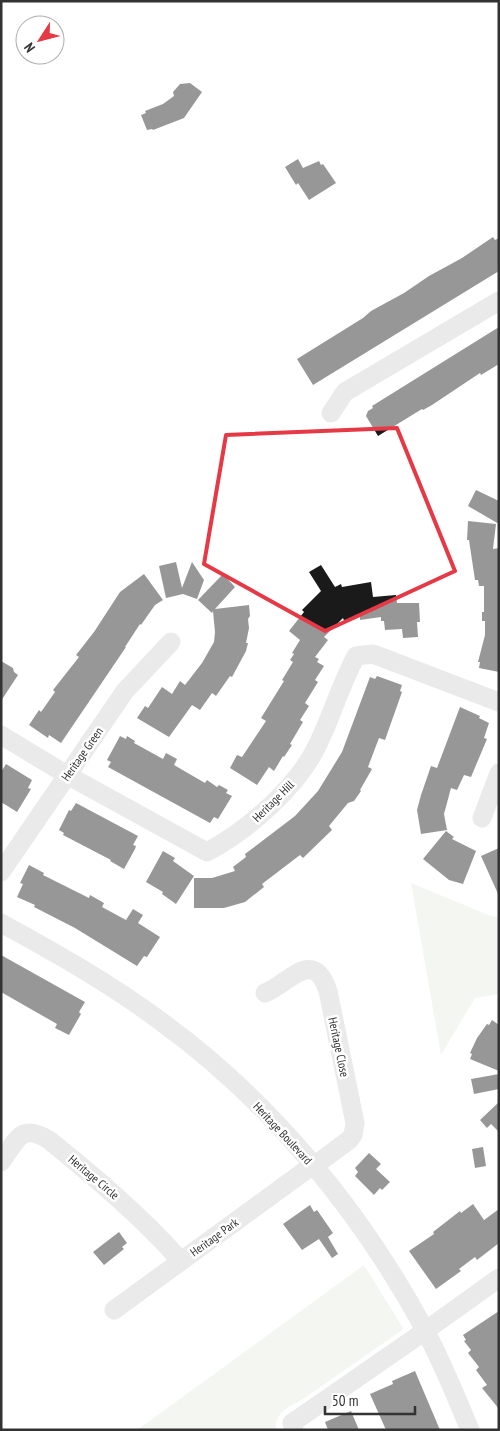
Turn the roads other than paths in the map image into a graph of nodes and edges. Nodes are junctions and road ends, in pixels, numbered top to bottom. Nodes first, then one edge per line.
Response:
1 (499, 301) edge
2 (331, 413) dead end
3 (171, 642) dead end
4 (499, 702) edge
5 (1, 735) edge
6 (499, 773) edge
7 (67, 775) junction
8 (482, 818) dead end
9 (1, 872) edge
10 (1, 923) edge
11 (265, 993) dead end
12 (1, 1162) edge
13 (314, 1166) junction
14 (181, 1261) junction
15 (499, 1278) edge
16 (114, 1310) dead end
17 (426, 1331) junction
18 (294, 1430) edge
19 (470, 1430) edge

1 - 2 street
3 - 7 street, Heritage Green
4 - 7 street, Heritage Hill
5 - 7 street, Heritage Hill
6 - 8 street
7 - 9 street, Heritage Green
10 - 13 street, Heritage Boulevard
11 - 13 street, Heritage Close
12 - 14 street, Heritage Circle
13 - 14 street, Heritage Park
13 - 17 street, Heritage Boulevard
14 - 16 street, Heritage Park
15 - 17 street
17 - 18 street
17 - 19 street, Heritage Boulevard

